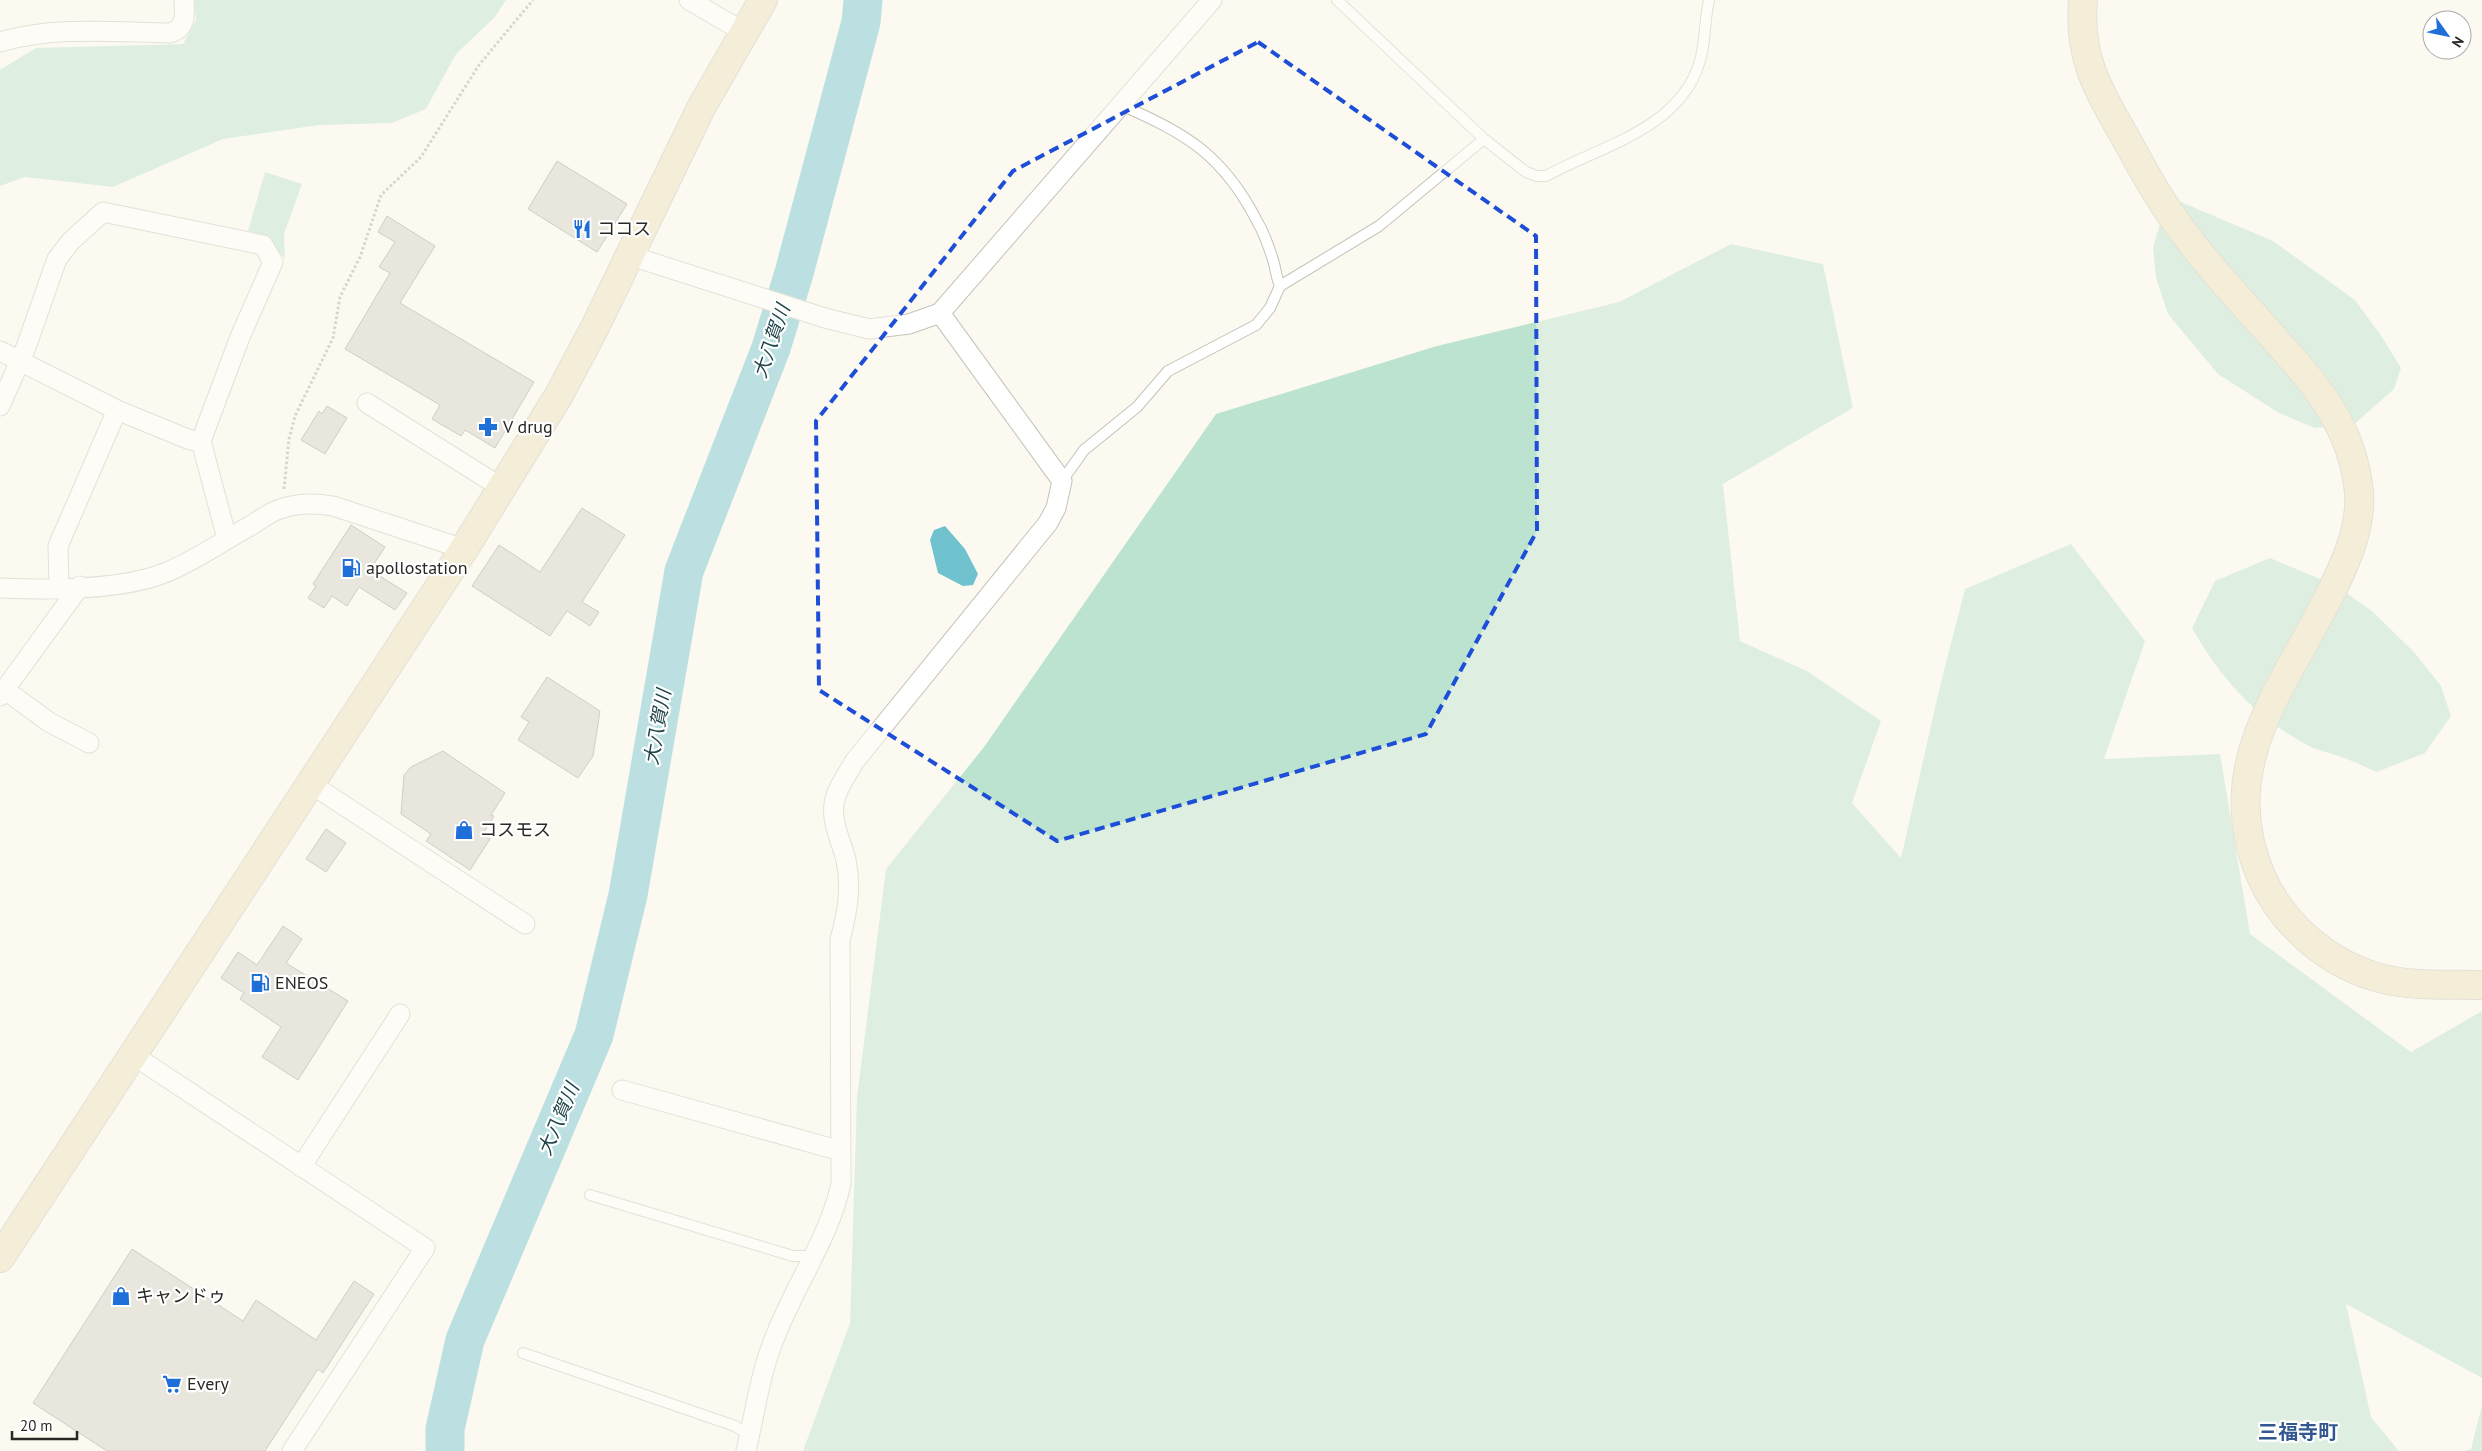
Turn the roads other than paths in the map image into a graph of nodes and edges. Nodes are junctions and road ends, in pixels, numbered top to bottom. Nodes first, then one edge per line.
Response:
1 (184, 0) edge
2 (689, 0) edge
3 (763, 0) edge
4 (1337, 0) edge
5 (1709, 0) edge
6 (2083, 0) edge
7 (1206, 2) edge
8 (744, 32) junction
9 (0, 42) edge
10 (1121, 105) junction
11 (1484, 139) junction
12 (628, 255) junction
13 (1280, 286) junction
14 (940, 313) junction
15 (0, 352) edge
16 (20, 361) junction
17 (367, 403) dead end
18 (0, 406) edge
19 (117, 410) junction
20 (201, 441) junction
21 (1062, 481) junction
22 (502, 488) junction
23 (227, 539) junction
24 (464, 549) junction
25 (80, 586) junction
26 (0, 588) edge
27 (59, 588) junction
28 (2, 693) edge
29 (90, 743) dead end
30 (311, 784) junction
31 (525, 924) dead end
32 (2482, 985) edge
33 (400, 1014) dead end
34 (132, 1055) junction
35 (622, 1090) dead end
36 (841, 1151) junction
37 (302, 1167) junction
38 (590, 1195) dead end
39 (813, 1256) junction
40 (0, 1258) edge
41 (523, 1353) dead end
42 (748, 1444) edge
43 (292, 1451) edge

1 - 9 street
2 - 8 street
3 - 8 street
4 - 11 lane
5 - 11 lane
6 - 32 street
7 - 10 street
8 - 12 street
10 - 13 lane
10 - 14 street
11 - 13 lane
12 - 14 street
12 - 22 street
13 - 21 lane
14 - 21 street
15 - 16 street
16 - 18 street
16 - 19 street
16 - 20 street
17 - 22 street
19 - 20 street
19 - 27 street
20 - 23 street
21 - 36 street
22 - 24 street
23 - 24 street
23 - 25 street
24 - 30 street
25 - 27 street
25 - 28 street
26 - 27 street
28 - 29 street
30 - 31 street
30 - 34 street
33 - 37 street
34 - 37 street
34 - 40 street
35 - 36 street
36 - 39 street
37 - 43 street
38 - 39 lane
39 - 42 street
41 - 42 lane

